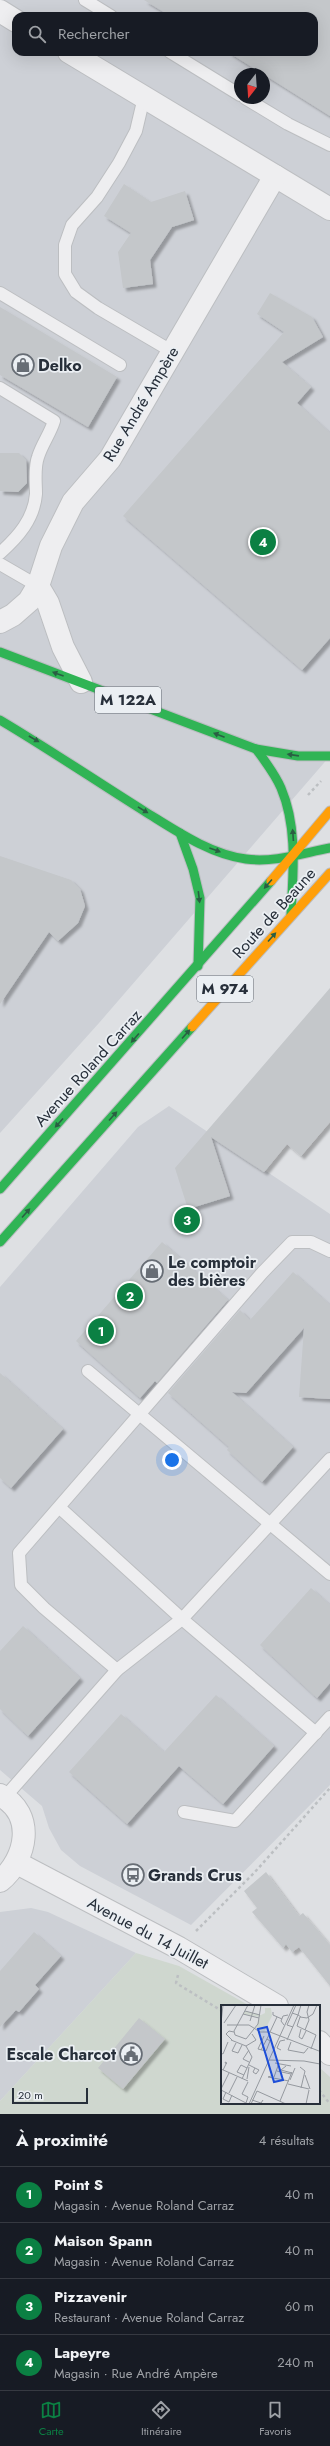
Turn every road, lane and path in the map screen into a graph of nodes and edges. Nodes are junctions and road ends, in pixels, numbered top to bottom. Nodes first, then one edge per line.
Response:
1 (85, 0) edge
2 (0, 11) edge
3 (104, 12) edge
4 (12, 18) edge
5 (75, 56) edge
6 (177, 56) edge
7 (234, 91) edge
8 (144, 97) junction
9 (255, 104) edge
10 (330, 145) edge
11 (276, 176) junction
12 (330, 209) edge
13 (0, 293) edge
14 (173, 352) junction
15 (120, 365) dead end
16 (0, 388) edge
17 (0, 552) edge
18 (0, 564) edge
19 (38, 586) junction
20 (0, 622) edge
21 (0, 652) edge
22 (81, 682) junction
23 (0, 720) edge
24 (256, 749) junction
25 (330, 756) edge
26 (330, 811) edge
27 (180, 833) junction
28 (330, 848) edge
29 (293, 855) junction
30 (330, 873) edge
31 (291, 916) junction
32 (198, 966) junction
33 (0, 1188) edge
34 (0, 1242) edge
35 (330, 1251) edge
36 (88, 1371) dead end
37 (140, 1414) junction
38 (330, 1458) edge
39 (60, 1508) junction
40 (271, 1523) junction
41 (330, 1574) edge
42 (182, 1619) junction
43 (117, 1670) junction
44 (330, 1717) edge
45 (316, 1733) junction
46 (330, 1788) edge
47 (2, 1796) edge
48 (184, 1812) dead end
49 (17, 1864) junction
50 (0, 1881) edge
51 (179, 1948) junction
52 (275, 2005) edge
53 (320, 2043) edge
54 (330, 2054) edge
55 (320, 2091) edge
56 (330, 2104) edge

1 - 3 lane
2 - 4 street
5 - 8 street
6 - 7 lane
8 - 11 street
8 - 14 lane
9 - 10 lane
11 - 12 street
11 - 14 street, Rue André Ampère
13 - 15 lane
14 - 19 street, Rue André Ampère
16 - 17 lane
18 - 19 lane
19 - 20 street, Rue André Ampère
19 - 22 street
22 -> 21 main road, M 122A
24 -> 22 main road, M 122A
23 -> 27 main road
25 -> 24 main road, M 122A
29 -> 24 main road
26 - 29 main road, Route de Beaune / M 974
27 -> 29 main road
27 -> 32 main road
28 - 29 main road
29 - 31 main road
29 -> 32 main road, Route de Beaune / M 974
30 - 31 main road, Route de Beaune / M 974
34 -> 31 main road, Route de Beaune / M 974
32 -> 33 main road, Avenue Roland Carraz
35 - 37 lane
36 - 37 lane
37 - 39 lane
37 - 40 lane
38 - 40 lane
39 - 42 lane
39 - 43 lane
40 - 41 lane
40 - 42 lane
42 - 43 lane
42 - 45 lane
43 - 47 lane
44 - 45 lane
45 - 48 lane
46 - 51 path
47 - 49 street
49 - 50 street
49 - 51 street, Avenue du 14 Juillet
51 - 52 street, Avenue du 14 Juillet
53 - 54 street
55 - 56 path

